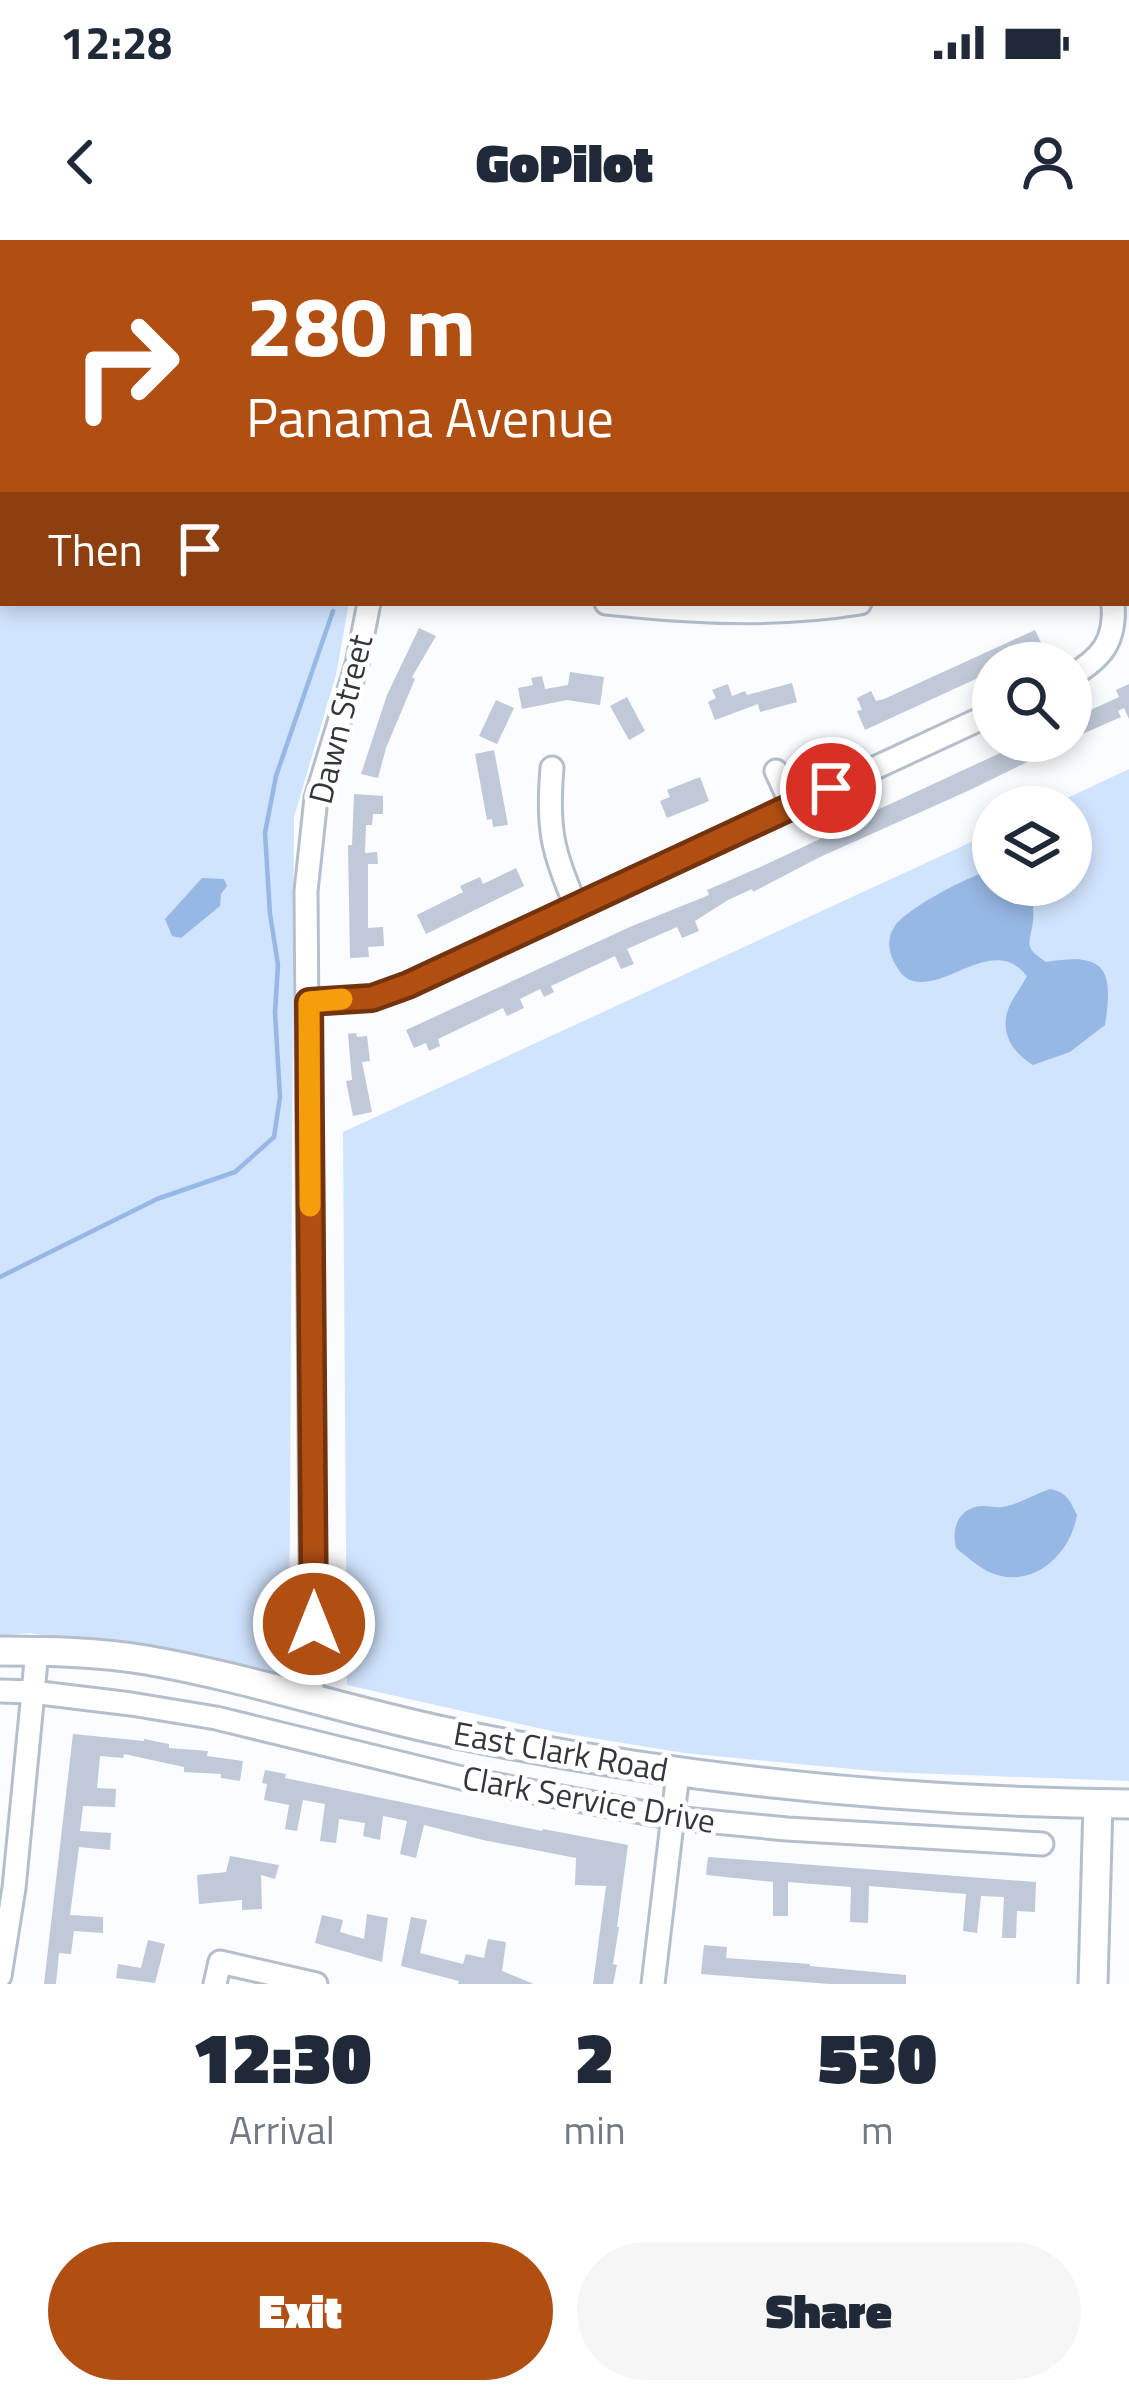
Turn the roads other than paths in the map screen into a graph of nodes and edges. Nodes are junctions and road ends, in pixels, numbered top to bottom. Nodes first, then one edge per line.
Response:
1 (368, 606) edge
2 (641, 606) edge
3 (840, 606) edge
4 (1119, 610) edge
5 (1092, 663) edge
6 (972, 723) edge
7 (552, 768) dead end
8 (776, 771) dead end
9 (792, 806) junction
10 (576, 906) junction
11 (309, 1002) junction
12 (37, 1651) junction
13 (0, 1652) edge
14 (0, 1691) edge
15 (32, 1692) junction
16 (313, 1700) junction
17 (678, 1772) junction
18 (1098, 1804) junction
19 (1129, 1804) edge
20 (673, 1818) junction
21 (1042, 1844) dead end
22 (0, 1976) edge
23 (214, 1984) edge
24 (316, 1984) edge
25 (653, 1984) edge
26 (1093, 1984) edge

1 - 11 street, Dawn Street
2 - 3 street
4 - 5 street
6 - 9 street
7 - 10 street
8 - 9 street
9 - 10 street
10 - 11 street
11 - 16 street, Dawn Street
12 - 13 main road, East Clark Road
12 - 15 street
12 - 16 main road, East Clark Road
14 - 15 street, Clark Service Drive
15 - 20 street, Clark Service Drive
15 - 22 street
16 - 17 main road, East Clark Road
17 - 18 main road, East Clark Road
17 - 20 street
18 - 19 main road, East Clark Road
18 - 26 main road
20 - 21 street, Clark Service Drive
20 - 25 street
23 - 24 street

